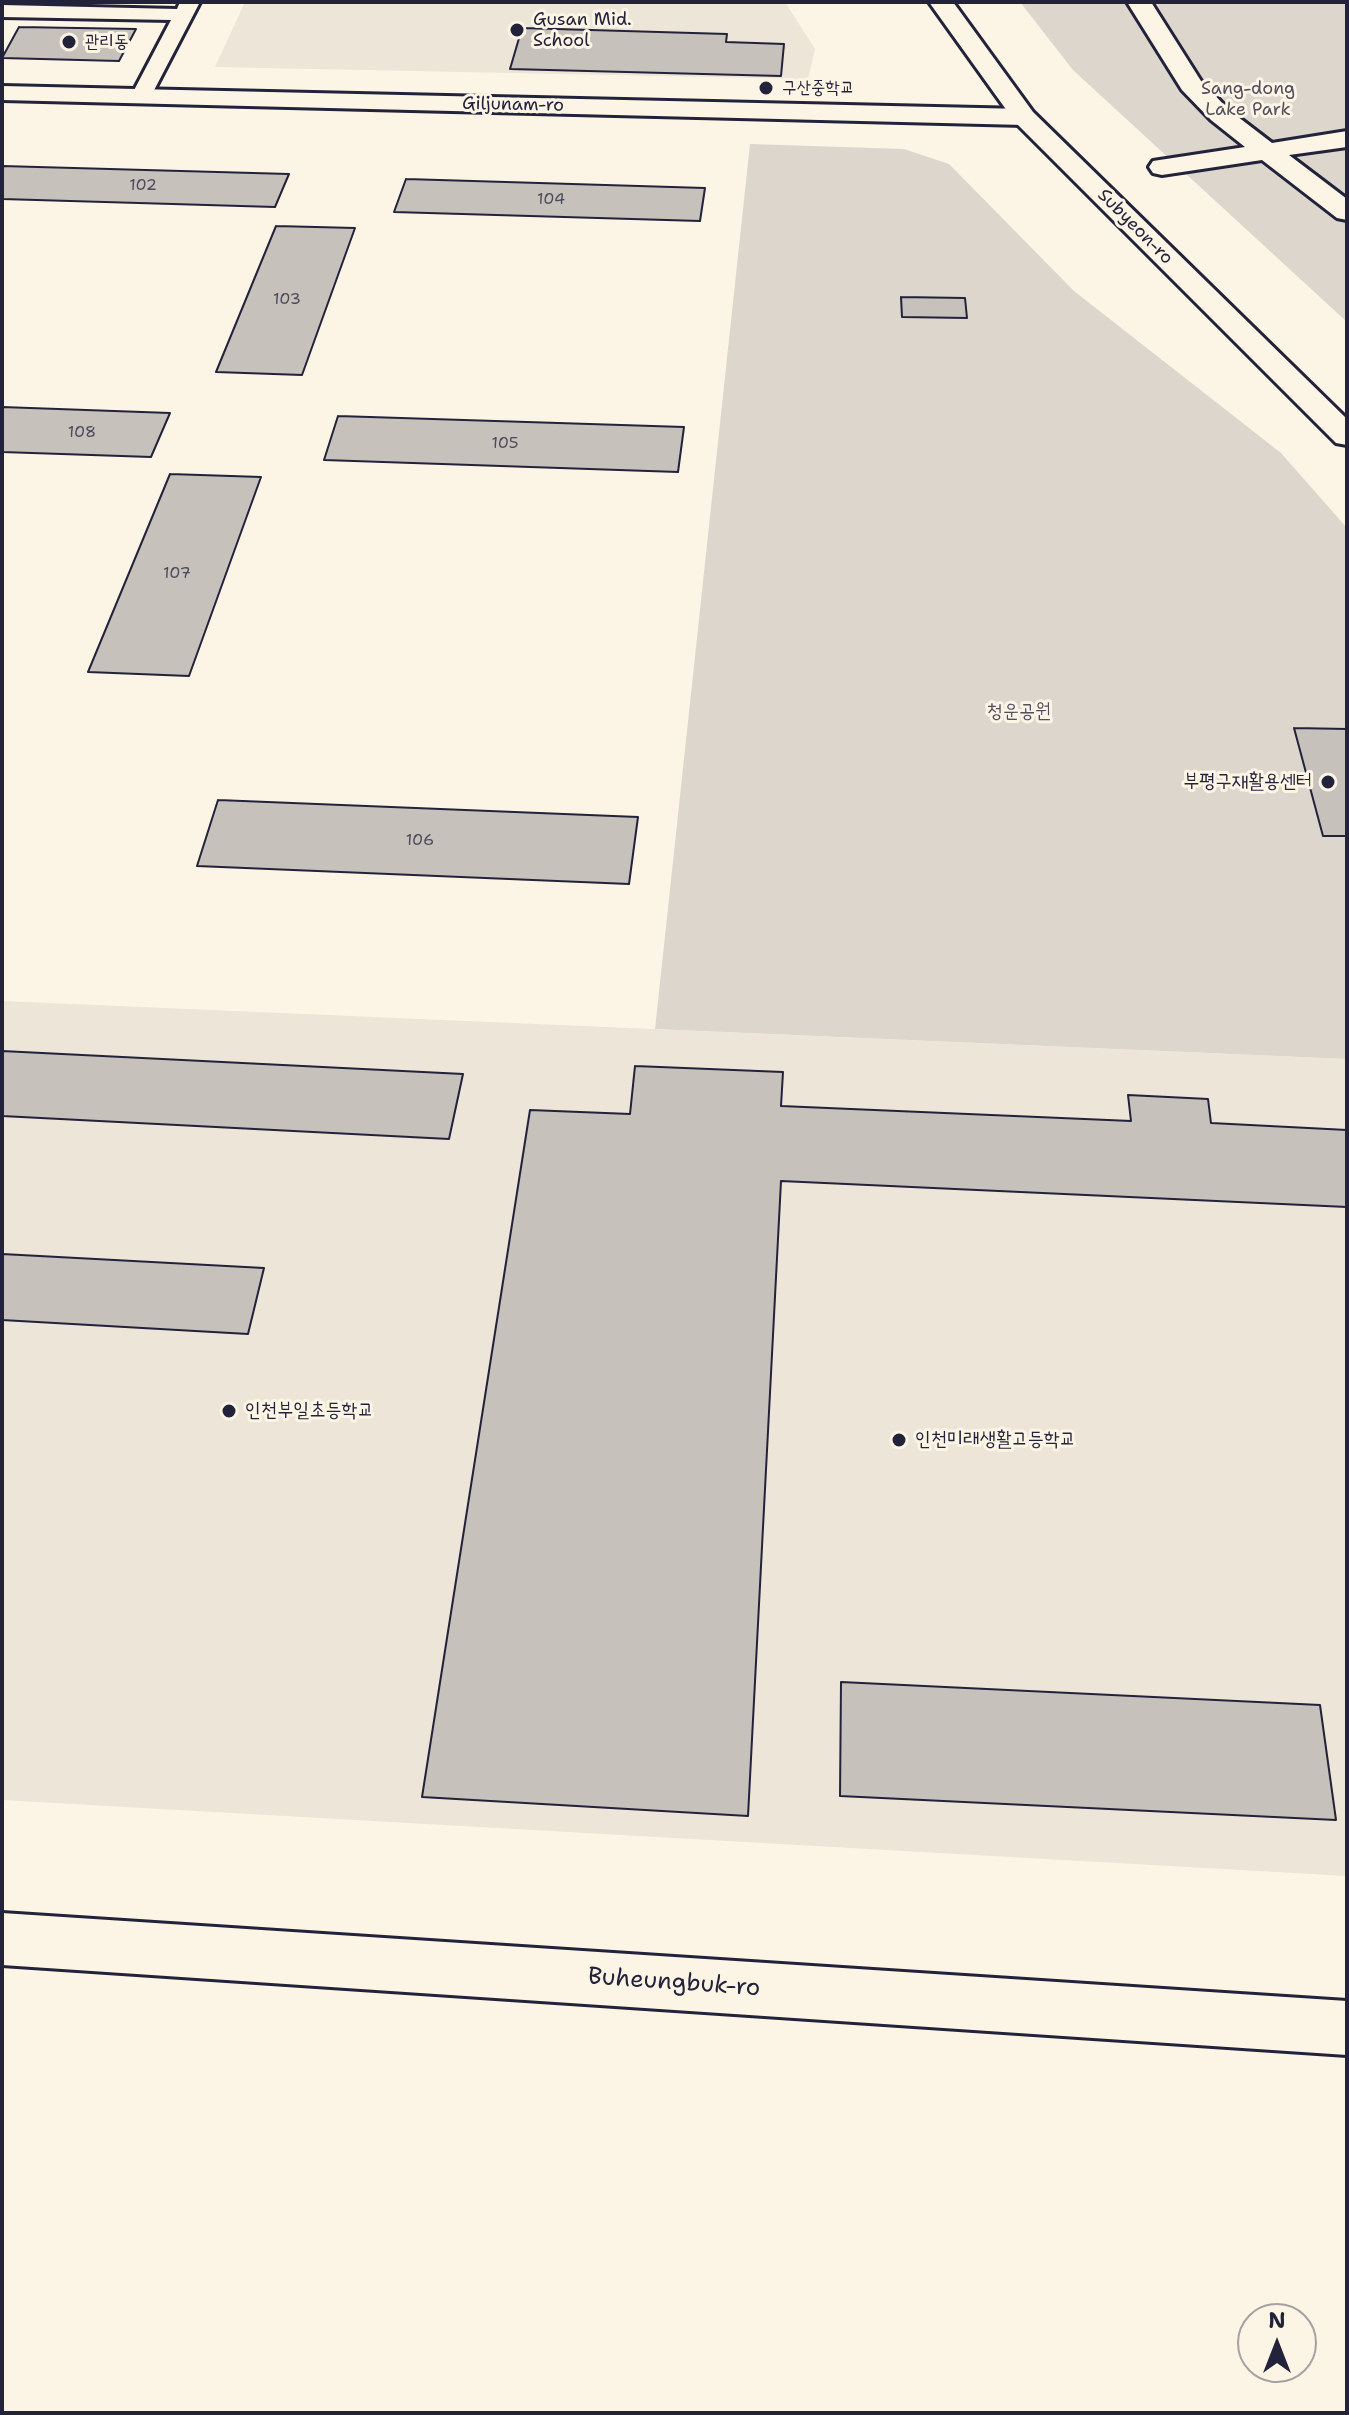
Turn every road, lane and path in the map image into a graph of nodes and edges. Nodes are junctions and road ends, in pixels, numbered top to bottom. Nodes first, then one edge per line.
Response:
1 (941, 2) edge
2 (1139, 2) edge
3 (186, 9) edge
4 (2, 11) edge
5 (2, 93) edge
6 (141, 96) junction
7 (1024, 117) junction
8 (1347, 139) edge
9 (1269, 151) junction
10 (1162, 167) dead end
11 (1347, 212) edge
12 (1347, 436) edge
13 (2, 1939) edge
14 (1347, 2028) edge

1 - 7 street, Subyeon-ro
2 - 9 street
3 - 4 lane
3 - 6 lane
5 - 6 street, Giljunam-ro
6 - 7 street, Giljunam-ro
7 - 12 street, Subyeon-ro
8 - 9 street
9 - 10 street
9 - 11 street
13 - 14 street, Buheungbuk-ro

